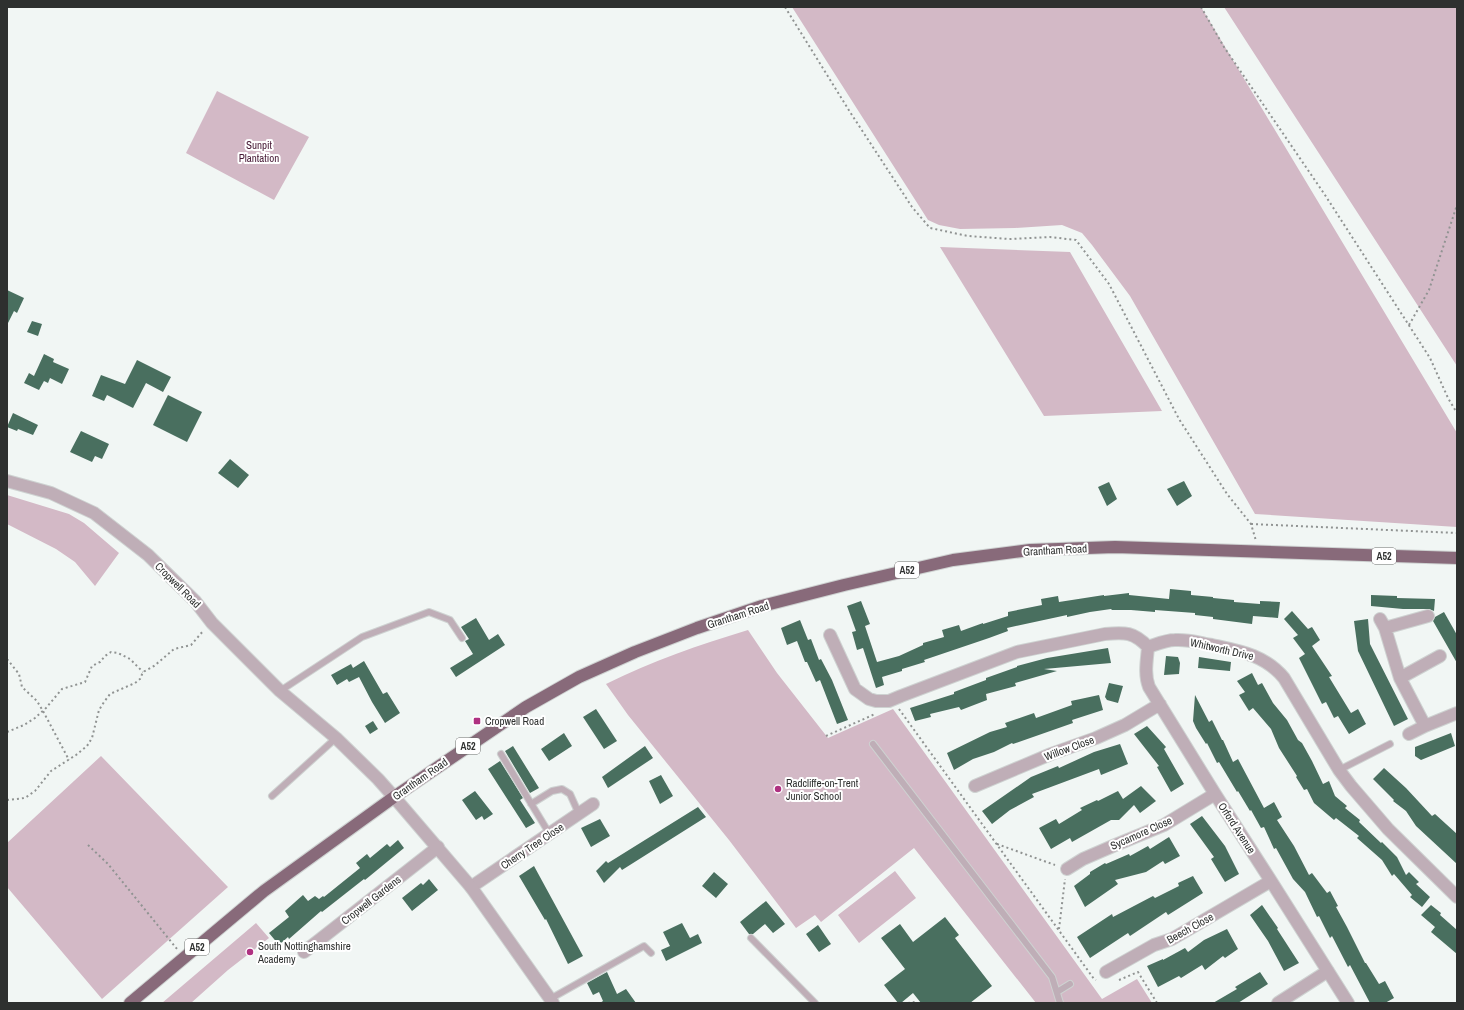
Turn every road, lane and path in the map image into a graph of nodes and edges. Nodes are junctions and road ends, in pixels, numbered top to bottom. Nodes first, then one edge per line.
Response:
1 (785, 7) edge
2 (1201, 7) edge
3 (1457, 205) edge
4 (1409, 325) junction
5 (1457, 413) edge
6 (7, 481) edge
7 (1252, 524) junction
8 (1457, 533) edge
9 (1258, 551) junction
10 (1457, 558) edge
11 (1428, 616) dead end
12 (212, 623) junction
13 (830, 635) dead end
14 (462, 638) dead end
15 (1148, 647) junction
16 (1440, 656) dead end
17 (7, 659) edge
18 (143, 672) junction
19 (1400, 678) junction
20 (280, 691) junction
21 (893, 699) junction
22 (1160, 704) junction
23 (43, 711) junction
24 (875, 713) dead end
25 (1457, 713) edge
26 (1425, 726) junction
27 (7, 732) edge
28 (1409, 734) dead end
29 (826, 736) dead end
30 (336, 738) junction
31 (873, 744) dead end
32 (1390, 744) dead end
33 (501, 754) dead end
34 (69, 760) junction
35 (1339, 770) junction
36 (975, 786) dead end
37 (1215, 794) junction
38 (272, 796) dead end
39 (394, 797) junction
40 (7, 800) edge
41 (531, 804) junction
42 (593, 804) dead end
43 (579, 814) junction
44 (549, 833) junction
45 (997, 844) junction
46 (88, 845) dead end
47 (438, 847) junction
48 (1066, 869) junction
49 (1271, 881) junction
50 (471, 887) junction
51 (1457, 897) edge
52 (1059, 930) junction
53 (751, 938) dead end
54 (304, 952) dead end
55 (650, 953) dead end
56 (184, 957) junction
57 (1328, 971) junction
58 (1107, 978) junction
59 (1070, 984) dead end
60 (1057, 992) junction
61 (551, 1001) edge
62 (130, 1003) edge
63 (815, 1003) edge
64 (908, 1003) edge
65 (916, 1003) edge
66 (1060, 1003) edge
67 (1157, 1003) edge
68 (1278, 1003) edge
69 (1348, 1003) edge

1 - 7 path
2 - 4 path
3 - 4 path
4 - 5 path
6 - 12 street, Cropwell Road
7 - 8 path
7 - 9 path
9 - 10 highway, Grantham Road / A52
9 - 39 highway, Grantham Road / A52
11 - 19 street
12 - 18 path
12 - 20 street, Cropwell Road
13 - 21 street
14 - 20 lane
15 - 21 street
15 - 22 street, Orford Avenue
15 - 35 street, Whitworth Drive
16 - 19 street
17 - 23 path
18 - 23 path
18 - 34 path
19 - 26 street
20 - 30 street, Cropwell Road
21 - 45 path
22 - 36 street, Willow Close
22 - 37 street, Orford Avenue
23 - 27 path
23 - 34 path
24 - 29 path
25 - 26 street
26 - 28 street
30 - 38 lane
30 - 39 street, Cropwell Road
31 - 60 lane
32 - 35 lane
33 - 41 lane
34 - 40 path
35 - 51 street, Whitworth Drive
37 - 48 street, Sycamore Close
37 - 49 street, Orford Avenue
39 - 47 street, Cropwell Road
39 - 56 highway, Grantham Road / A52
41 - 43 lane
41 - 44 lane
42 - 43 street, Cherry Tree Close
43 - 44 street, Cherry Tree Close
44 - 50 street, Cherry Tree Close
45 - 48 path
45 - 52 path
46 - 56 path
47 - 50 street, Cropwell Road
47 - 54 street, Cropwell Gardens
48 - 52 path
49 - 57 street, Orford Avenue
49 - 58 street, Beech Close
50 - 61 street, Cropwell Road
52 - 58 path
53 - 63 lane
55 - 61 lane
56 - 62 highway, Grantham Road / A52
57 - 68 street
57 - 69 street, Orford Avenue
58 - 67 path
59 - 60 lane
60 - 66 lane
64 - 65 path

